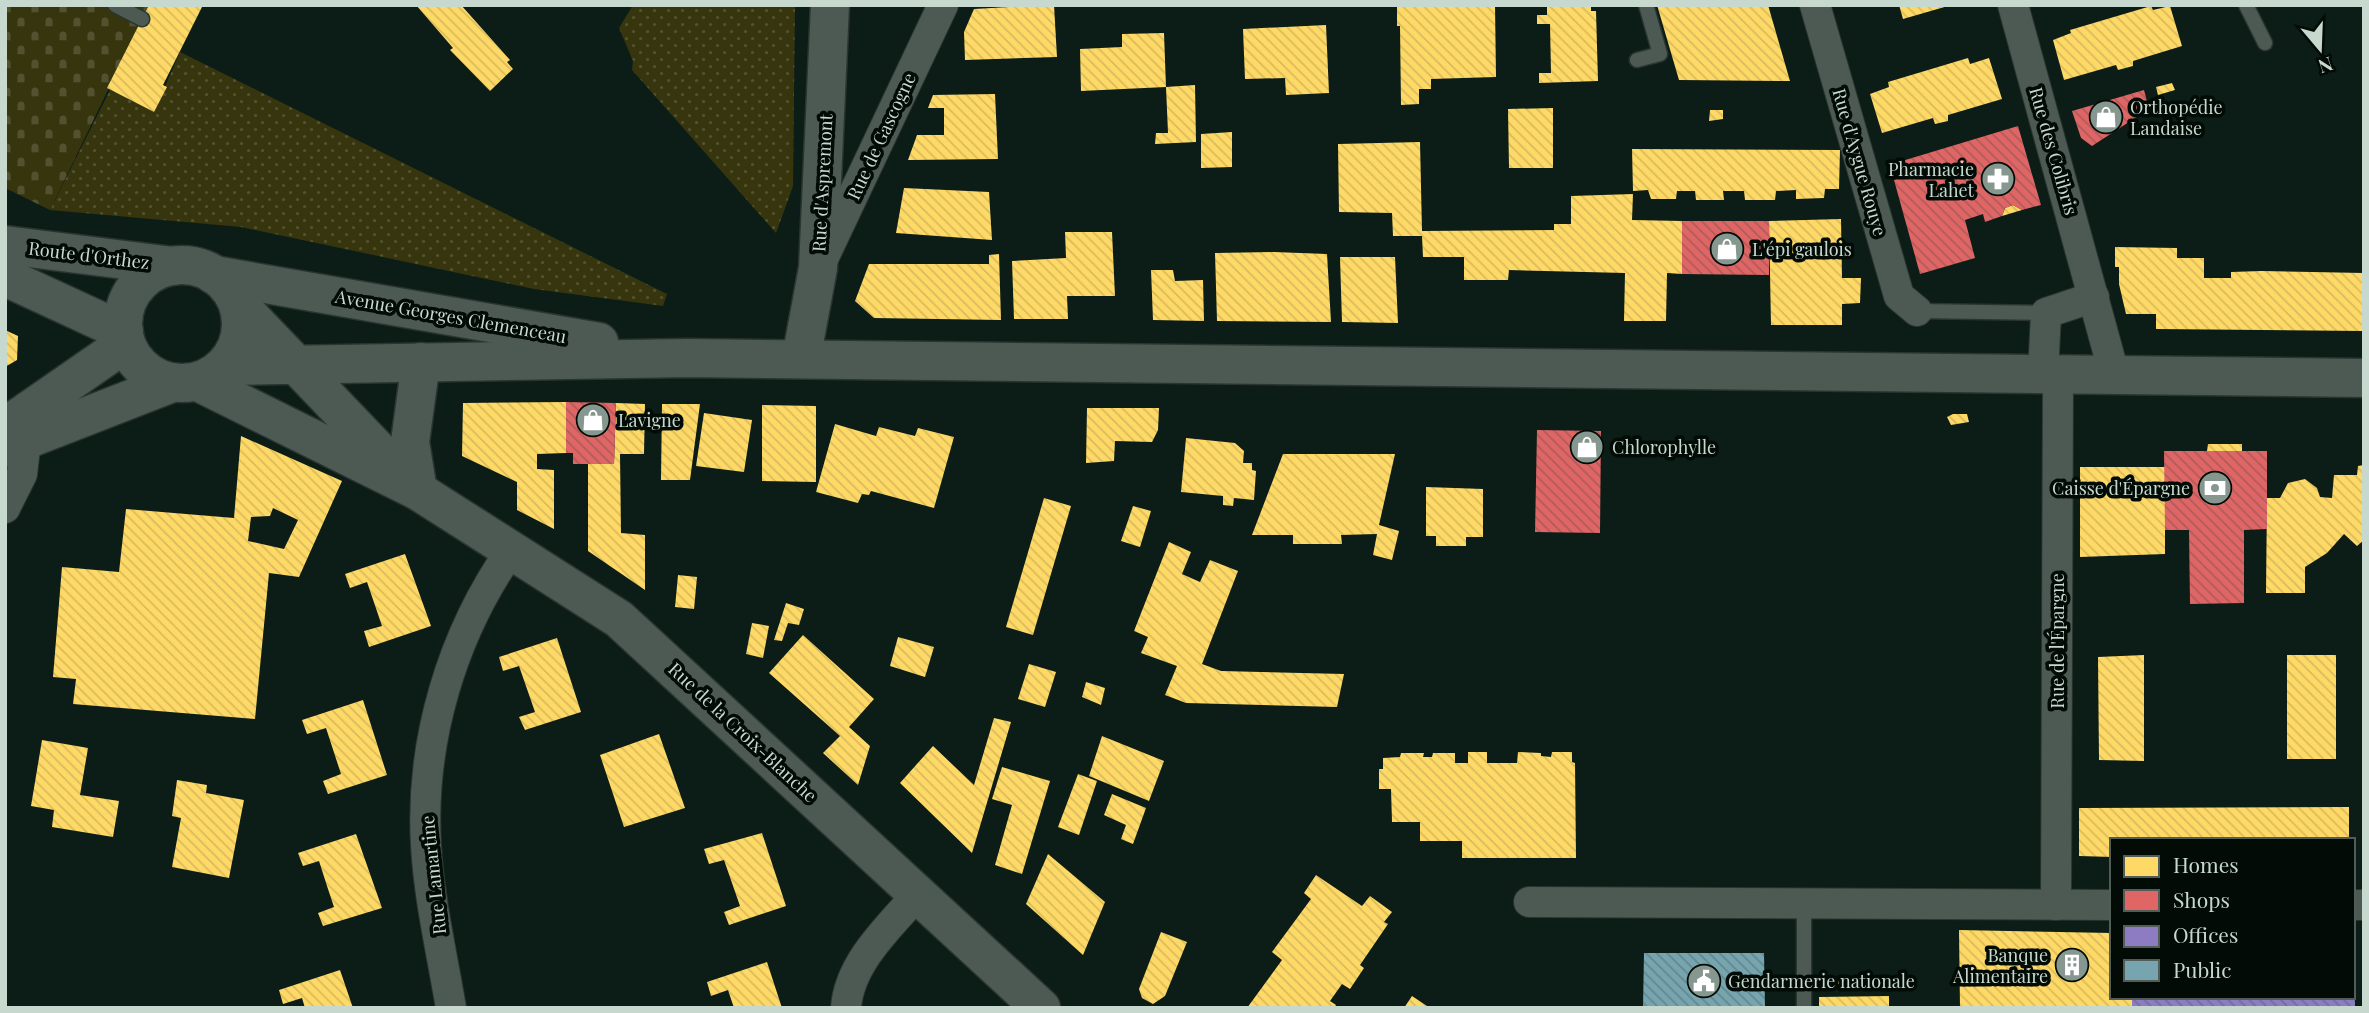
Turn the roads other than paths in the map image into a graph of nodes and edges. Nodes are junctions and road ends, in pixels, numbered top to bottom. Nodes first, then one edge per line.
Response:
1 (830, 5) edge
2 (943, 5) edge
3 (1646, 5) edge
4 (1815, 5) edge
5 (2012, 5) edge
6 (2246, 5) edge
7 (119, 6) edge
8 (142, 19) dead end
9 (2265, 43) dead end
10 (1637, 60) dead end
11 (5, 245) edge
12 (173, 266) junction
13 (818, 268) junction
14 (214, 275) junction
15 (5, 277) edge
16 (2094, 297) junction
17 (238, 304) junction
18 (1917, 311) joint
19 (2046, 313) junction
20 (125, 337) junction
21 (688, 358) junction
22 (801, 359) junction
23 (421, 362) junction
24 (296, 365) junction
25 (2050, 375) junction
26 (198, 377) junction
27 (2115, 377) junction
28 (2364, 378) edge
29 (12, 439) edge
30 (418, 491) junction
31 (5, 508) edge
32 (512, 549) junction
33 (917, 895) junction
34 (1529, 902) dead end
35 (1804, 904) junction
36 (2056, 905) junction
37 (2110, 905) edge
38 (451, 1008) edge
39 (846, 1008) edge
40 (1041, 1008) edge
41 (1804, 1008) edge

1 - 13 main road, Rue d'Aspremont
2 - 13 street, Rue de Gascogne
3 - 10 lane
4 - 18 street, Rue d'Aygue Rouye
5 - 16 street, Rue des Colibris
6 - 9 lane
7 - 8 lane
11 - 12 main road, Route d'Orthez
12 - 14 main road
12 - 20 main road
13 - 22 main road, Rue d'Aspremont
14 - 17 main road
14 - 21 main road, Avenue Georges Clemenceau
15 - 20 main road, Route d'Orthez
16 - 19 street
16 - 27 street, Rue des Colibris
17 - 24 main road, Rue de la Croix-Blanche
17 - 26 main road
18 - 19 lane
19 - 25 street
20 - 26 main road
20 - 29 main road
21 - 22 main road, Avenue Georges Clemenceau
21 - 23 main road, Avenue Georges Clemenceau
22 - 25 main road, Avenue Georges Clemenceau
23 - 24 main road, Avenue Georges Clemenceau
23 - 30 main road
24 - 26 main road, Avenue Georges Clemenceau
24 - 30 main road, Rue de la Croix-Blanche
25 - 27 main road, Avenue Georges Clemenceau
25 - 36 street, Rue de l'Épargne
26 - 29 main road
26 - 30 main road, Rue de la Croix-Blanche
27 - 28 main road, Avenue Georges Clemenceau
29 - 31 street
30 - 32 main road, Rue de la Croix-Blanche
32 - 33 main road, Rue de la Croix-Blanche
32 - 38 street, Rue Lamartine
33 - 39 street
33 - 40 main road, Rue de la Croix-Blanche
34 - 35 street
35 - 36 street
35 - 41 lane
36 - 37 street

